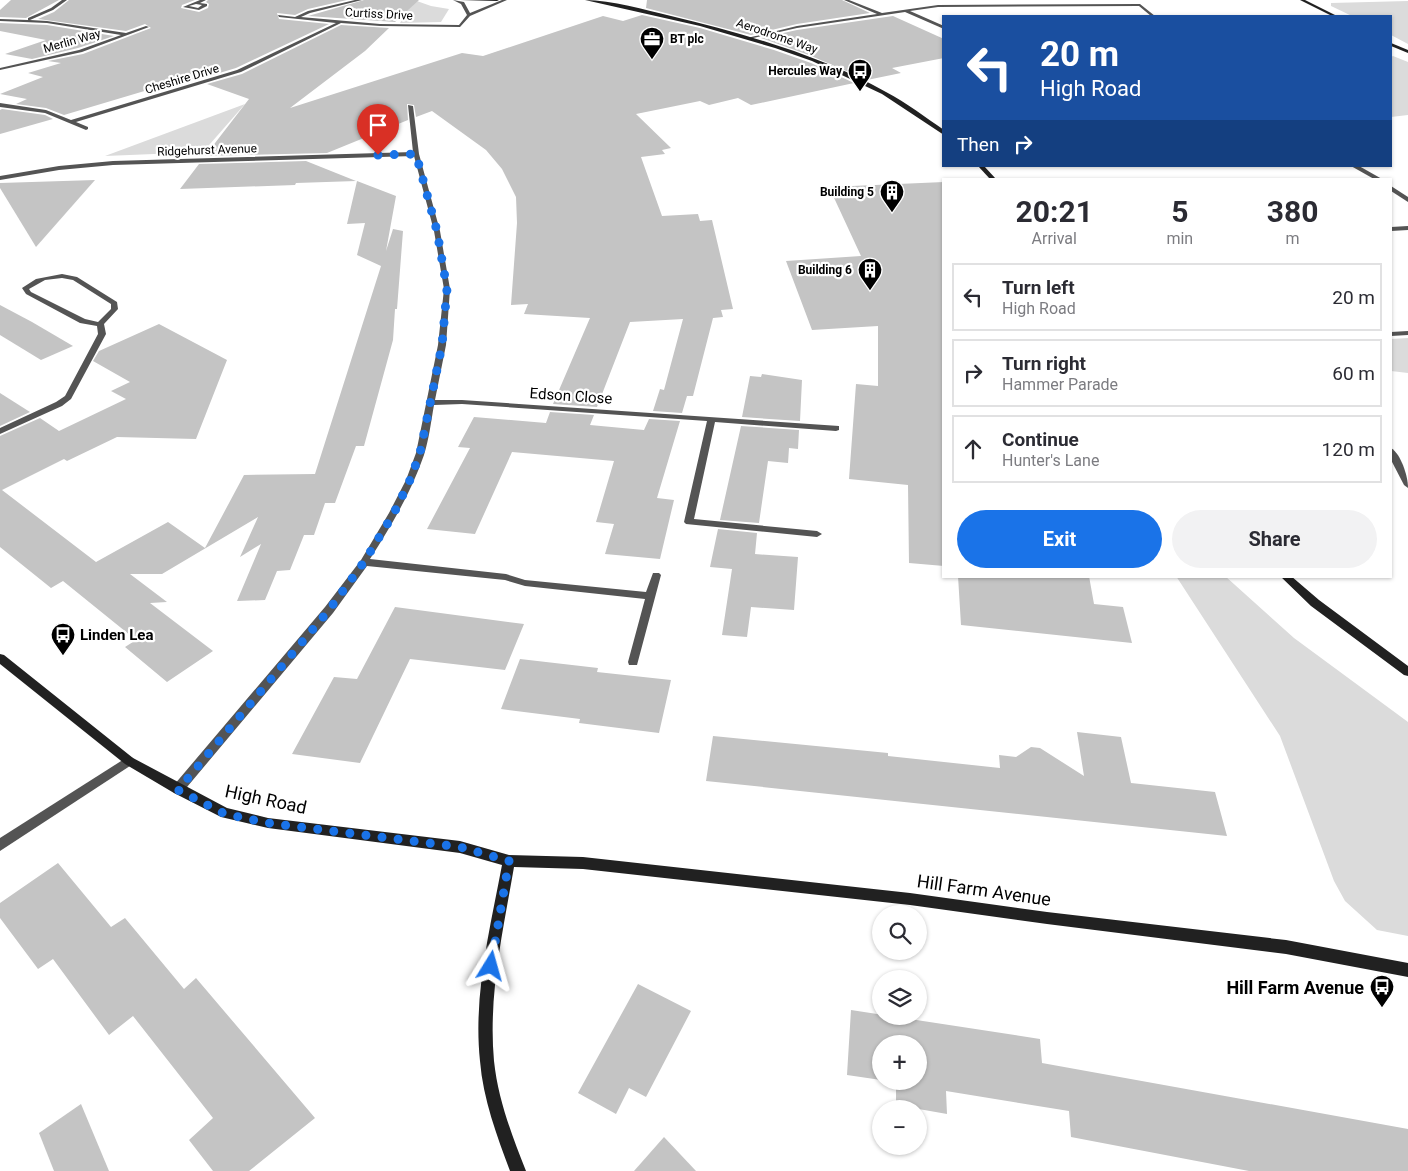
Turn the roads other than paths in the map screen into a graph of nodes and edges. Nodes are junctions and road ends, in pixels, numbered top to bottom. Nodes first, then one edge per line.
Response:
1 (66, 0) edge
2 (204, 0) edge
3 (360, 0) edge
4 (455, 0) edge
5 (462, 0) edge
6 (497, 0) edge
7 (506, 0) edge
8 (587, 0) edge
9 (846, 0) edge
10 (994, 0) edge
11 (1302, 0) edge
12 (196, 3) dead end
13 (999, 6) junction
14 (905, 11) junction
15 (882, 14) junction
16 (469, 15) junction
17 (1152, 15) edge
18 (1333, 15) edge
19 (279, 16) dead end
20 (296, 18) junction
21 (0, 20) edge
22 (27, 20) junction
23 (340, 22) junction
24 (147, 27) dead end
25 (942, 27) edge
26 (127, 34) junction
27 (749, 38) junction
28 (1392, 44) edge
29 (1408, 52) edge
30 (0, 69) edge
31 (0, 105) edge
32 (410, 106) dead end
33 (71, 122) junction
34 (86, 128) dead end
35 (942, 132) edge
36 (416, 154) junction
37 (982, 167) edge
38 (1356, 167) edge
39 (0, 178) edge
40 (992, 178) edge
41 (1377, 178) edge
42 (1392, 189) edge
43 (1408, 200) edge
44 (1408, 228) edge
45 (1392, 229) edge
46 (100, 324) junction
47 (1408, 333) edge
48 (1392, 334) edge
49 (430, 403) junction
50 (710, 420) junction
51 (836, 428) dead end
52 (0, 431) edge
53 (1392, 453) edge
54 (1408, 485) edge
55 (817, 534) dead end
56 (364, 562) junction
57 (656, 575) dead end
58 (1287, 578) edge
59 (650, 596) junction
60 (0, 658) edge
61 (632, 662) dead end
62 (1408, 672) edge
63 (129, 761) junction
64 (178, 790) junction
65 (0, 845) edge
66 (509, 861) junction
67 (583, 863) joint
68 (1408, 970) edge
69 (518, 1171) edge

1 - 22 street
2 - 12 street
3 - 20 street, Curtiss Drive
4 - 16 street
5 - 6 street
7 - 16 street
8 - 27 street, Aerodrome Way
9 - 15 street
10 - 13 street
11 - 18 street
13 - 14 street
13 - 17 street
14 - 15 street
14 - 25 street
15 - 27 street
16 - 23 street, Curtiss Drive
19 - 20 street, Curtiss Drive
20 - 23 street, Curtiss Drive
21 - 22 street
22 - 26 street
23 - 33 street, Cheshire Drive
24 - 26 street, Merlin Way
26 - 30 street, Merlin Way
27 - 35 street, Aerodrome Way
28 - 29 street
31 - 33 street
32 - 36 street
33 - 34 street
36 - 39 street, Ridgehurst Avenue
36 - 49 street
37 - 40 street
38 - 41 street
42 - 43 street
44 - 45 street
46 - 46 street
46 - 52 street
47 - 48 street
49 - 50 street, Edson Close
49 - 56 street
50 - 51 street, Edson Close
50 - 55 street
53 - 54 street
56 - 59 street
56 - 64 street
57 - 59 street
58 - 62 street
59 - 61 street
60 - 63 street, High Road
63 - 64 street, High Road
63 - 65 street
64 - 66 street, High Road
66 - 67 street, High Road
66 - 69 street
67 - 68 street, Hill Farm Avenue

